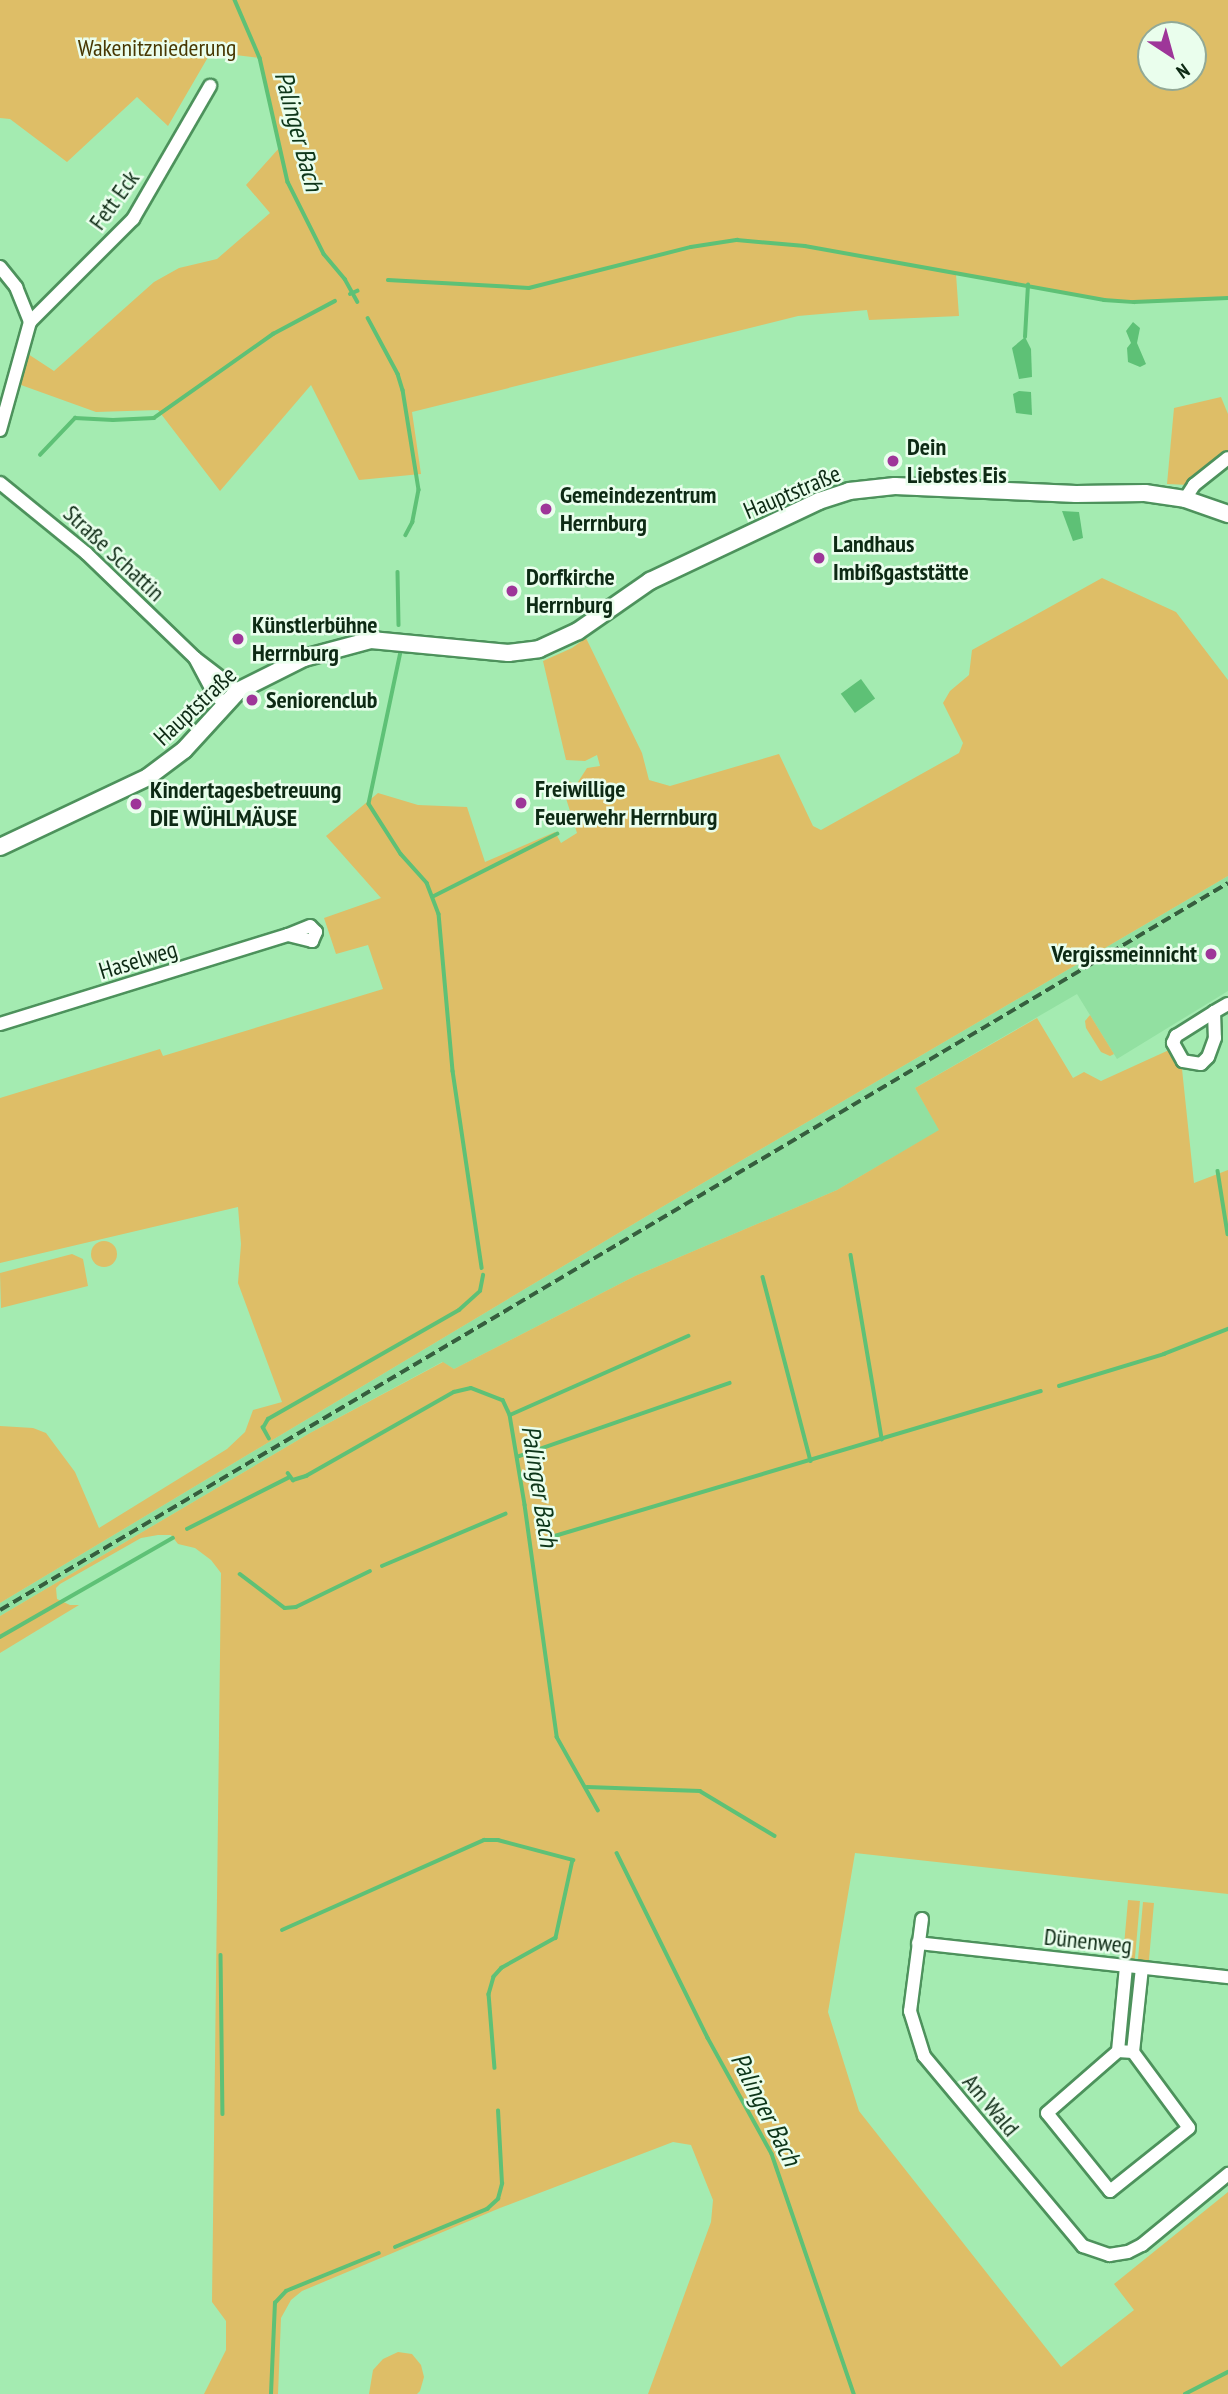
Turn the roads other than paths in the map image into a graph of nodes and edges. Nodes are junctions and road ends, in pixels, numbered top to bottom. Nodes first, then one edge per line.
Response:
1 (211, 86) dead end
2 (0, 267) edge
3 (30, 322) junction
4 (0, 430) edge
5 (1228, 458) edge
6 (0, 483) edge
7 (1185, 499) junction
8 (1228, 514) edge
9 (195, 658) junction
10 (238, 691) junction
11 (224, 704) junction
12 (0, 847) edge
13 (288, 934) dead end
14 (1228, 1004) edge
15 (1214, 1012) junction
16 (0, 1024) edge
17 (922, 1919) dead end
18 (918, 1943) junction
19 (1126, 1967) junction
20 (1142, 1968) junction
21 (1228, 1977) edge
22 (1118, 2051) junction
23 (1133, 2052) junction
24 (1228, 2174) edge

1 - 3 street, Fett Eck
2 - 3 street
3 - 4 street, Fett Eck
5 - 7 street
6 - 9 street, Straße Schattin
7 - 8 main road, Hauptstraße
7 - 10 main road, Hauptstraße
9 - 10 street, Straße Schattin
9 - 11 street, Straße Schattin
10 - 11 main road, Hauptstraße
11 - 12 main road, Hauptstraße
13 - 16 street, Haselweg
14 - 15 street
15 - 15 street
17 - 18 street, Am Wald
18 - 19 street, Dünenweg
18 - 24 street, Am Wald
19 - 20 street, Dünenweg
19 - 22 street
20 - 21 street, Dünenweg
20 - 23 street
22 - 23 street
22 - 23 street

